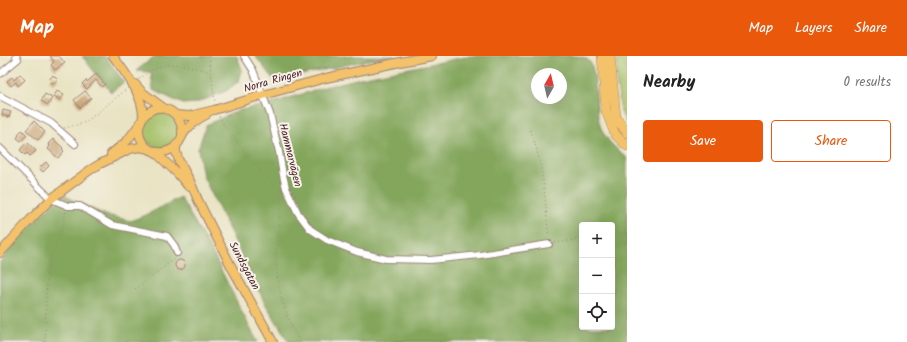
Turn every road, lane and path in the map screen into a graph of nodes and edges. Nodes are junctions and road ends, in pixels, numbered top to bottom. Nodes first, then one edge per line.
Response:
1 (16, 56) edge
2 (113, 56) edge
3 (209, 56) edge
4 (244, 56) edge
5 (432, 56) edge
6 (608, 57) edge
7 (210, 72) junction
8 (0, 74) edge
9 (127, 75) junction
10 (138, 80) dead end
11 (128, 87) dead end
12 (263, 95) junction
13 (0, 96) edge
14 (165, 109) junction
15 (216, 109) junction
16 (176, 115) junction
17 (143, 117) junction
18 (139, 125) junction
19 (530, 130) dead end
20 (60, 131) junction
21 (627, 133) edge
22 (182, 135) junction
23 (75, 144) dead end
24 (176, 145) junction
25 (627, 146) edge
26 (0, 148) edge
27 (152, 150) junction
28 (100, 164) junction
29 (51, 200) junction
30 (198, 200) junction
31 (68, 206) junction
32 (627, 232) edge
33 (615, 234) edge
34 (579, 239) edge
35 (549, 244) junction
36 (0, 253) edge
37 (176, 253) joint
38 (135, 288) dead end
39 (45, 342) edge
40 (273, 342) edge
41 (300, 342) edge

1 - 8 street
2 - 9 main road
3 - 7 path
4 - 12 street, Hammarvägen
5 - 12 main road, Norra Ringen
6 - 21 highway
6 - 25 highway
7 - 10 path
7 - 15 path
9 - 14 main road
9 - 17 main road
11 - 20 path
12 - 15 main road, Norra Ringen
12 - 35 street, Hammarvägen
13 - 20 street
14 - 16 main road
14 - 17 main road
15 - 16 main road, Norra Ringen
15 - 22 main road, Norra Ringen
15 - 41 path
16 - 22 main road
17 - 18 main road
18 - 27 main road
18 - 28 main road
19 - 35 path
20 - 23 street
22 - 24 main road
24 - 27 main road
24 - 30 main road, Sundsgatan
26 - 29 street
27 - 28 main road
27 - 30 main road, Sundsgatan
28 - 29 main road
29 - 31 street
29 - 36 main road
30 - 40 main road, Sundsgatan
31 - 37 street
31 - 39 path
32 - 33 path
34 - 35 path
37 - 38 path

